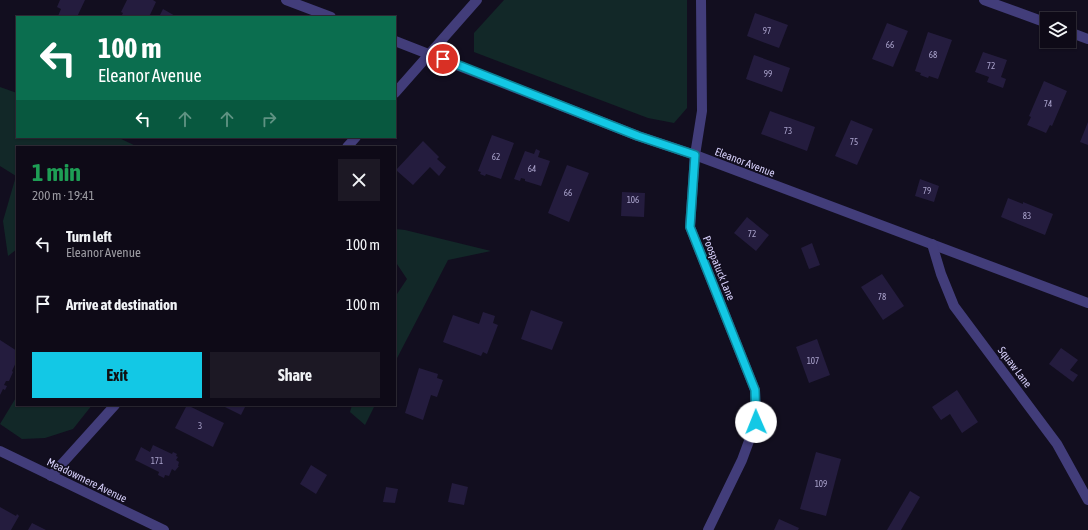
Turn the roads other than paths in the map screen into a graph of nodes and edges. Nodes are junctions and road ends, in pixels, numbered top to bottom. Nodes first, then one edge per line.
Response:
1 (286, 0) edge
2 (477, 0) edge
3 (701, 0) edge
4 (984, 0) edge
5 (328, 16) edge
6 (1040, 21) edge
7 (1076, 35) edge
8 (1088, 39) edge
9 (396, 41) edge
10 (430, 54) junction
11 (396, 92) edge
12 (355, 138) edge
13 (348, 146) edge
14 (695, 155) junction
15 (932, 244) junction
16 (1088, 303) edge
17 (114, 406) edge
18 (0, 451) edge
19 (51, 476) junction
20 (1088, 500) edge
21 (164, 530) edge
22 (708, 530) edge

1 - 5 street
2 - 10 street
3 - 14 street, Poospatuck Lane
4 - 6 street
7 - 8 street
9 - 10 street, Eleanor Avenue
10 - 11 street
10 - 14 street, Eleanor Avenue
12 - 13 street
14 - 15 street, Eleanor Avenue
14 - 22 street, Poospatuck Lane
15 - 16 street, Eleanor Avenue
15 - 20 street, Squaw Lane
17 - 19 street
18 - 19 street, Meadowmere Avenue
19 - 21 street, Meadowmere Avenue

